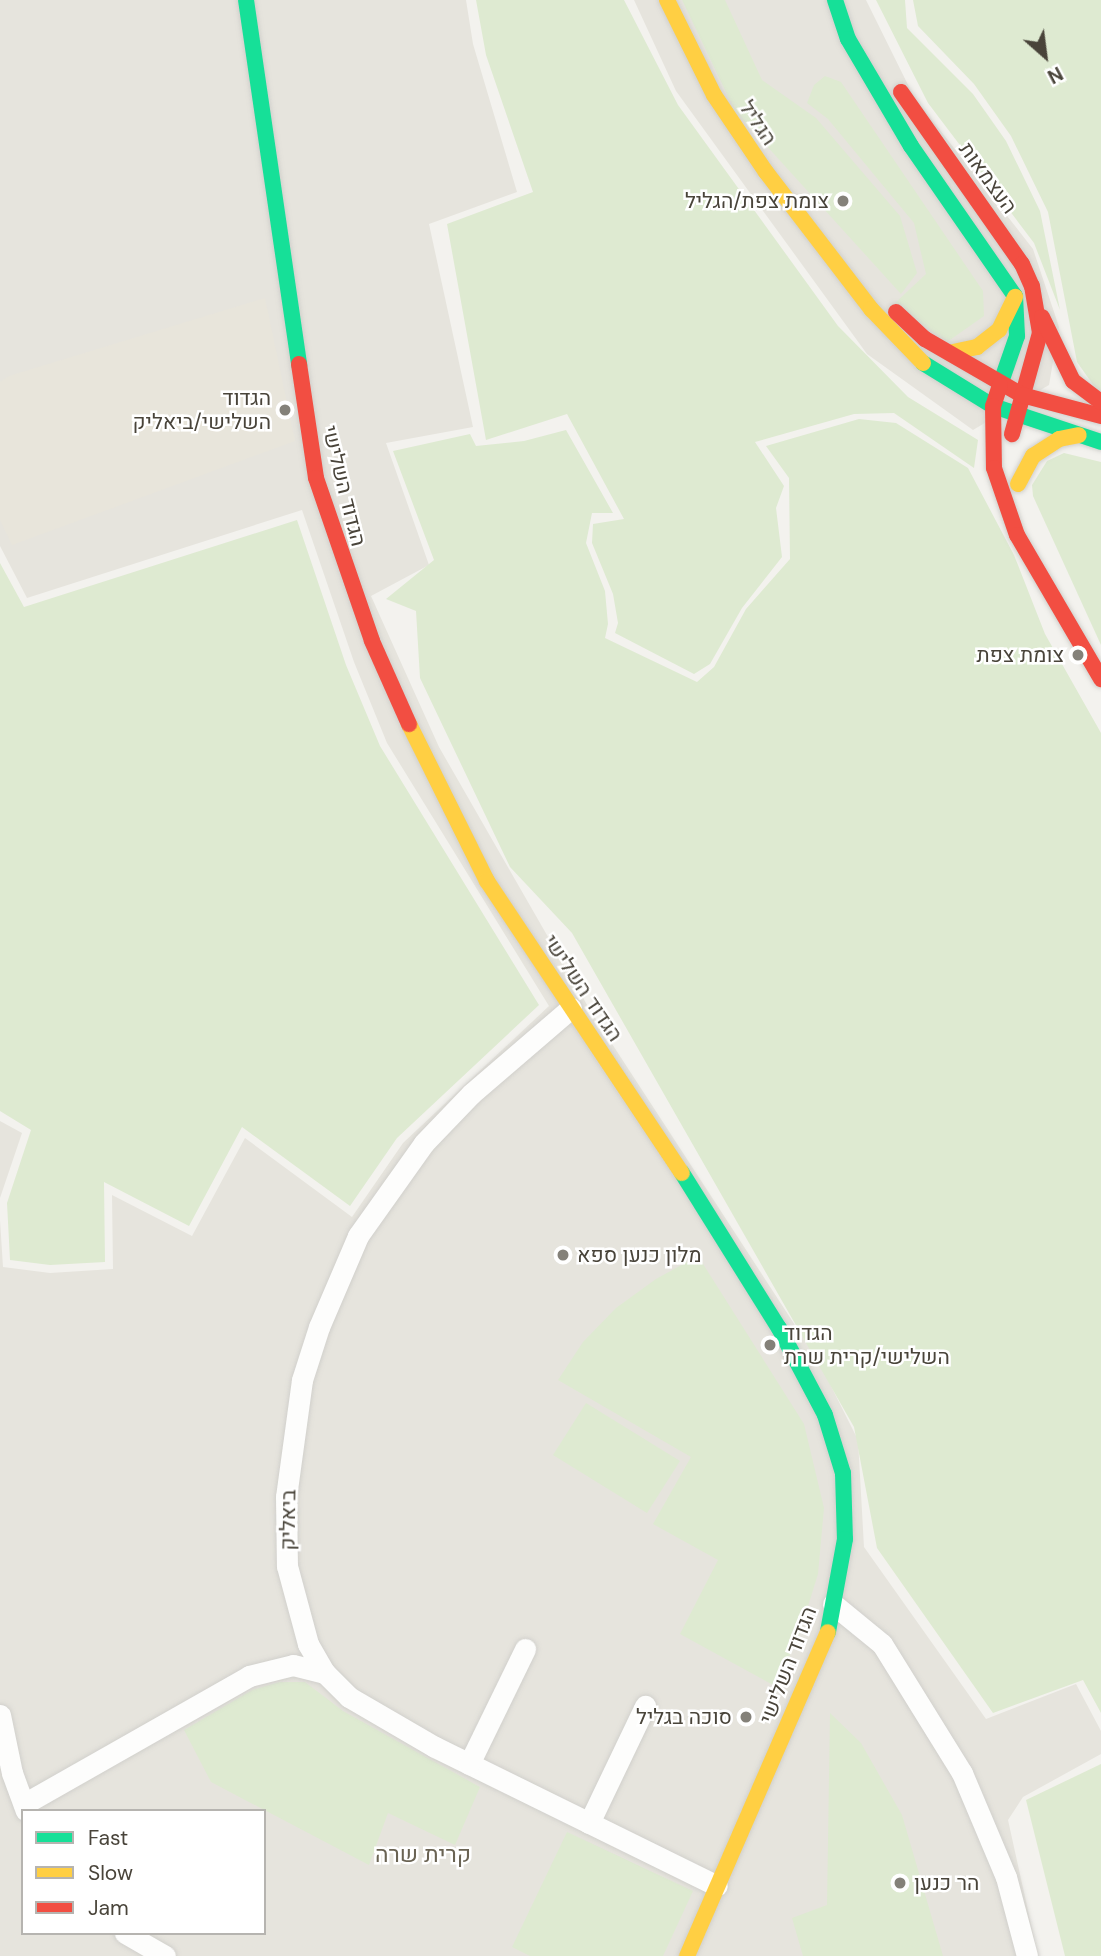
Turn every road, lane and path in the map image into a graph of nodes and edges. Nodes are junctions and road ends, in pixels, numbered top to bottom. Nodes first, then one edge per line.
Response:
1 (246, 0) edge
2 (667, 0) edge
3 (835, 0) edge
4 (852, 0) edge
5 (834, 256) junction
6 (1015, 296) junction
7 (1039, 310) junction
8 (954, 352) junction
9 (1000, 383) junction
10 (1022, 395) junction
11 (1101, 402) edge
12 (992, 406) junction
13 (1014, 414) junction
14 (1101, 416) edge
15 (1079, 435) junction
16 (1101, 442) edge
17 (1018, 484) junction
18 (1037, 564) junction
19 (1101, 679) edge
20 (571, 1009) junction
21 (833, 1604) junction
22 (525, 1649) dead end
23 (325, 1673) junction
24 (645, 1706) dead end
25 (0, 1715) edge
26 (469, 1764) junction
27 (25, 1808) edge
28 (589, 1823) junction
29 (718, 1886) junction
30 (128, 1935) edge
31 (165, 1956) edge
32 (687, 1956) edge
33 (1027, 1956) edge

1 - 20 street, הגדוד השלישי
2 - 5 street, הגליל
3 - 6 street, העצמאות
4 - 7 street, העצמאות
5 - 8 street, הגליל
5 - 12 street, הגליל
6 - 8 street
6 - 9 street
7 - 10 street, העצמאות
7 - 11 street
8 - 9 street, הגליל
9 - 10 street, הגליל
9 - 12 street
10 - 13 street, העצמאות
10 - 14 street, הגליל
12 - 13 street, הגליל
12 - 18 street
13 - 15 street, הגליל
13 - 17 street
15 - 16 street, הגליל
15 - 17 street
17 - 18 street
18 - 19 street
20 - 21 street, הגדוד השלישי
20 - 23 street, ביאליק
21 - 29 street, הגדוד השלישי
21 - 33 street
22 - 26 street
23 - 26 street, ביאליק
23 - 27 street
24 - 28 street
25 - 27 street
26 - 28 street, ביאליק
28 - 29 street, ביאליק
29 - 32 street, הגדוד השלישי
30 - 31 street

